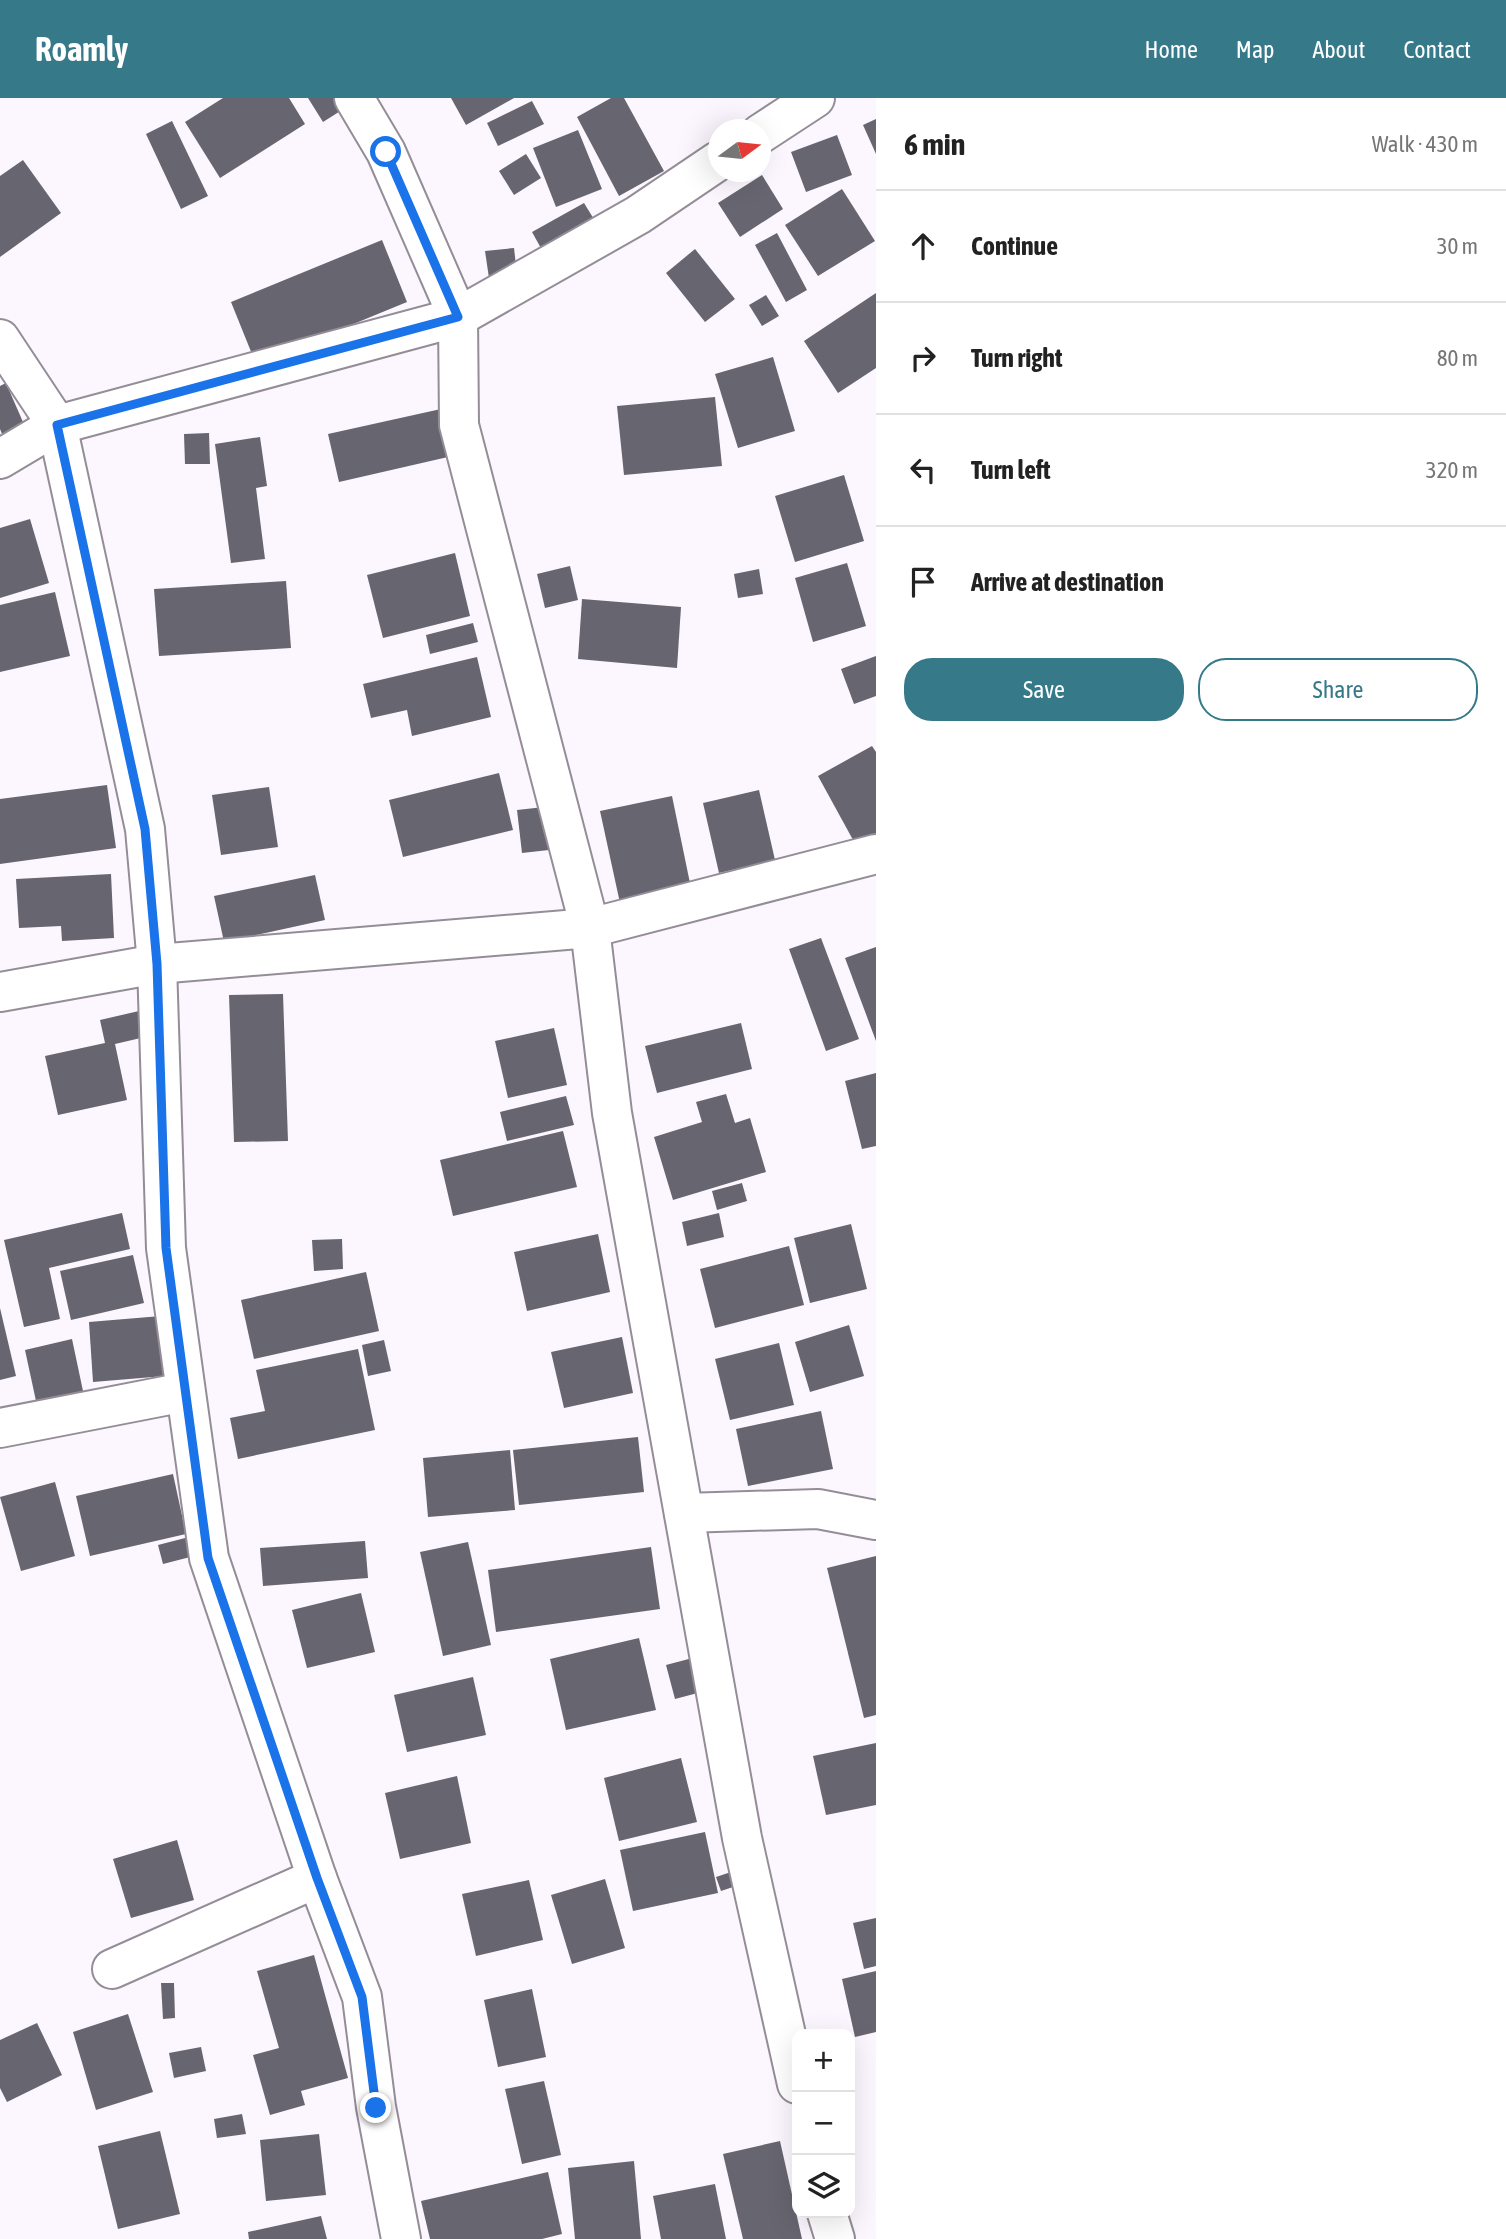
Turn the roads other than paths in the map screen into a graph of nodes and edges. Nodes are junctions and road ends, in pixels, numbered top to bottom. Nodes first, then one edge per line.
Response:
1 (354, 98) edge
2 (815, 98) edge
3 (771, 127) edge
4 (708, 169) edge
5 (458, 317) junction
6 (0, 339) edge
7 (57, 425) junction
8 (0, 459) edge
9 (876, 854) edge
10 (590, 928) junction
11 (157, 964) junction
12 (0, 992) edge
13 (184, 1392) junction
14 (0, 1429) edge
15 (684, 1513) junction
16 (876, 1520) edge
17 (317, 1878) junction
18 (112, 1969) dead end
19 (792, 2062) edge
20 (829, 2218) edge
21 (401, 2239) edge
22 (835, 2239) edge

1 - 5 street
2 - 3 street
4 - 5 street
5 - 7 street
5 - 10 street
6 - 7 street
7 - 8 street
7 - 11 street
9 - 10 street
10 - 11 street
10 - 15 street
11 - 12 street
11 - 13 street
13 - 14 street
13 - 17 street
15 - 16 street
15 - 19 street
17 - 18 street
17 - 21 street
20 - 22 street

